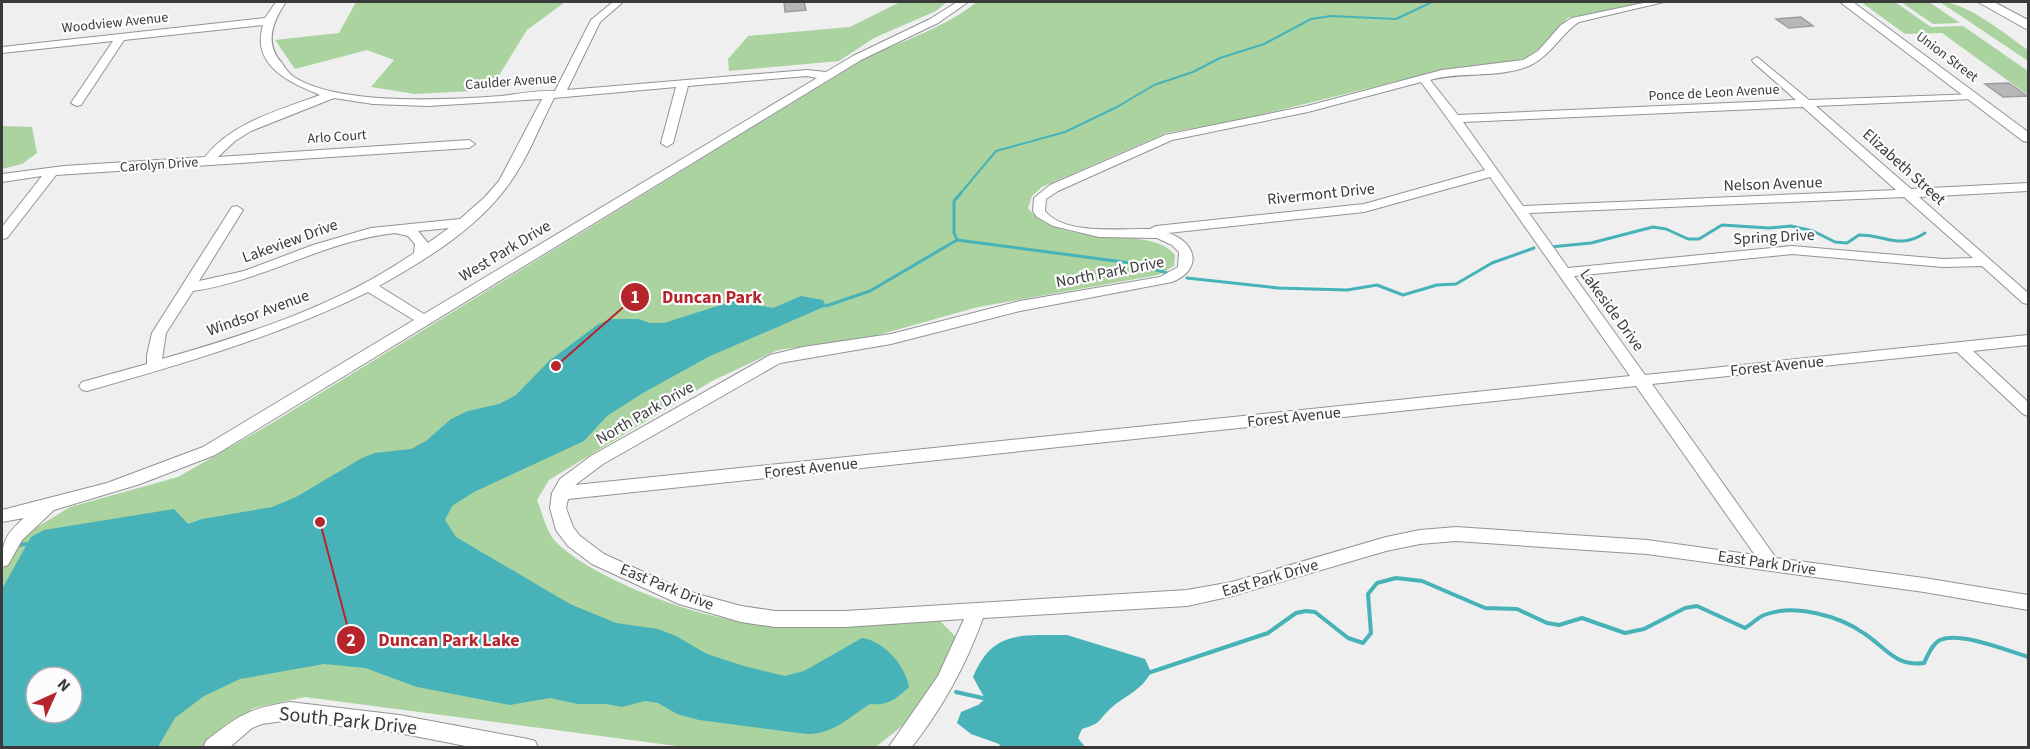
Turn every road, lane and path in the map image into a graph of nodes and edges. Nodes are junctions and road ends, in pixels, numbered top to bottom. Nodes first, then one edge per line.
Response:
1 (281, 2) edge
2 (618, 2) edge
3 (963, 2) edge
4 (1659, 2) edge
5 (1846, 2) edge
6 (1985, 2) edge
7 (268, 21) junction
8 (2028, 26) edge
9 (121, 37) junction
10 (2, 50) edge
11 (1757, 60) dead end
12 (828, 76) junction
13 (1423, 78) junction
14 (683, 83) junction
15 (333, 94) junction
16 (555, 94) junction
17 (1973, 96) junction
18 (77, 103) dead end
19 (1808, 104) junction
20 (1455, 119) junction
21 (2028, 138) edge
22 (667, 143) dead end
23 (469, 144) dead end
24 (208, 161) junction
25 (52, 171) junction
26 (1492, 172) junction
27 (2, 178) edge
28 (2028, 187) edge
29 (1908, 193) junction
30 (237, 210) dead end
31 (1518, 210) junction
32 (464, 223) junction
33 (403, 229) junction
34 (1151, 231) junction
35 (2, 235) edge
36 (420, 257) junction
37 (1987, 262) junction
38 (1563, 273) junction
39 (190, 287) junction
40 (370, 287) junction
41 (2028, 300) edge
42 (425, 321) junction
43 (2028, 340) edge
44 (1960, 347) junction
45 (155, 366) junction
46 (1641, 380) junction
47 (87, 386) dead end
48 (2028, 410) edge
49 (560, 493) junction
50 (52, 504) junction
51 (2, 516) edge
52 (2, 558) edge
53 (1772, 564) junction
54 (2028, 603) edge
55 (977, 609) junction
56 (213, 747) edge
57 (528, 747) edge
58 (898, 747) edge

1 - 7 street
2 - 16 street, Windsor Avenue
3 - 12 street, West Park Drive
4 - 13 street, North Park Drive
5 - 17 main road, Union Street
6 - 8 highway
7 - 9 street, Woodview Avenue
7 - 15 street, Caulder Avenue
9 - 10 street, Woodview Avenue
9 - 18 street
11 - 19 street, Elizabeth Street
12 - 14 street, Caulder Avenue
12 - 42 street, West Park Drive
13 - 20 street, Lakeside Drive
13 - 34 street, North Park Drive
14 - 16 street, Caulder Avenue
14 - 22 street
15 - 16 street, Caulder Avenue
15 - 24 street, Carolyn Drive
16 - 32 street, Windsor Avenue
17 - 19 street, Ponce de Leon Avenue
17 - 21 main road, Union Street
19 - 20 street, Ponce de Leon Avenue
19 - 29 street, Elizabeth Street
20 - 26 street, Lakeside Drive
23 - 24 street, Arlo Court
24 - 25 street, Carolyn Drive
25 - 27 street, Carolyn Drive
25 - 35 street
26 - 31 street, Lakeside Drive
26 - 34 street, Rivermont Drive
28 - 29 street, Nelson Avenue
29 - 31 street, Nelson Avenue
29 - 37 street, Elizabeth Street
30 - 39 street
31 - 38 street, Lakeside Drive
32 - 33 street, Lakeview Drive
32 - 36 street, Windsor Avenue
33 - 36 street
33 - 39 street, Lakeview Drive
34 - 49 street, North Park Drive
36 - 40 street, Windsor Avenue
37 - 38 street, Spring Drive
37 - 41 street, Elizabeth Street
38 - 46 street, Lakeside Drive
39 - 45 street
40 - 42 street
40 - 45 street, Windsor Avenue
42 - 50 street, West Park Drive
43 - 44 street, Forest Avenue
44 - 46 street, Forest Avenue
44 - 48 street
45 - 47 street, Windsor Avenue
46 - 49 street, Forest Avenue
46 - 53 street, Lakeside Drive
49 - 55 street, East Park Drive
50 - 51 street
50 - 52 street
53 - 54 street, East Park Drive
53 - 55 street, East Park Drive
55 - 58 street
56 - 57 street, South Park Drive

